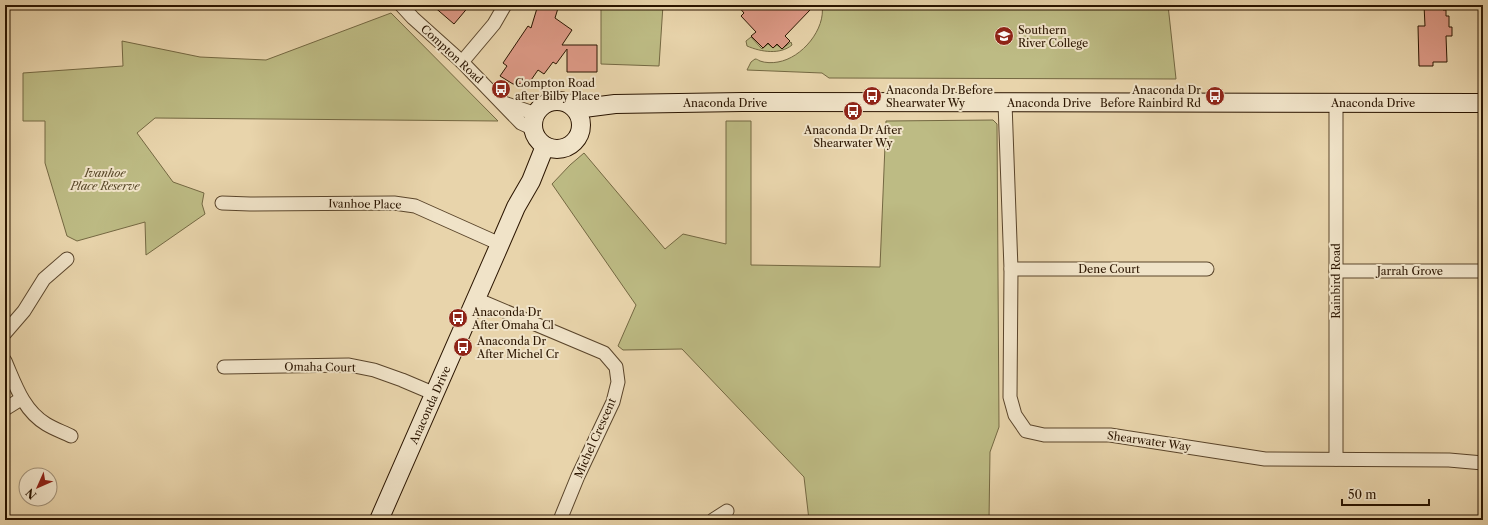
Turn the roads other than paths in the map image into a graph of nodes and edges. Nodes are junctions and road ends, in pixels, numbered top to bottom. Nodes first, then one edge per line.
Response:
1 (401, 5) edge
2 (505, 5) edge
3 (462, 62) junction
4 (1005, 103) junction
5 (1336, 103) junction
6 (1483, 103) edge
7 (579, 116) junction
8 (535, 122) junction
9 (553, 148) junction
10 (222, 203) dead end
11 (500, 244) junction
12 (67, 259) dead end
13 (1011, 269) junction
14 (1207, 269) dead end
15 (1336, 271) junction
16 (1483, 271) edge
17 (476, 298) junction
18 (5, 332) edge
19 (5, 360) edge
20 (224, 367) dead end
21 (435, 394) junction
22 (21, 399) junction
23 (5, 409) edge
24 (71, 436) dead end
25 (1336, 459) junction
26 (1483, 463) edge
27 (727, 511) dead end
28 (380, 520) edge
29 (560, 520) edge
30 (714, 520) edge

1 - 3 street, Compton Road
2 - 3 street
3 - 8 street, Compton Road
4 - 5 main road, Anaconda Drive
4 - 7 main road, Anaconda Drive
4 - 13 street, Shearwater Way
5 - 6 main road, Anaconda Drive
5 - 15 street, Rainbird Road
7 - 8 main road, Anaconda Drive
7 - 9 main road
8 - 9 main road
9 - 11 main road, Anaconda Drive
10 - 11 street, Ivanhoe Place
11 - 17 main road, Anaconda Drive
12 - 18 street
13 - 14 street, Dene Court
13 - 25 street, Shearwater Way
15 - 16 street, Jarrah Grove
15 - 25 street, Rainbird Road
17 - 21 main road, Anaconda Drive
17 - 29 street, Michel Crescent
19 - 22 street
20 - 21 street, Omaha Court
21 - 28 main road, Anaconda Drive
22 - 23 street
22 - 24 street
25 - 26 street, Shearwater Way
27 - 30 street

